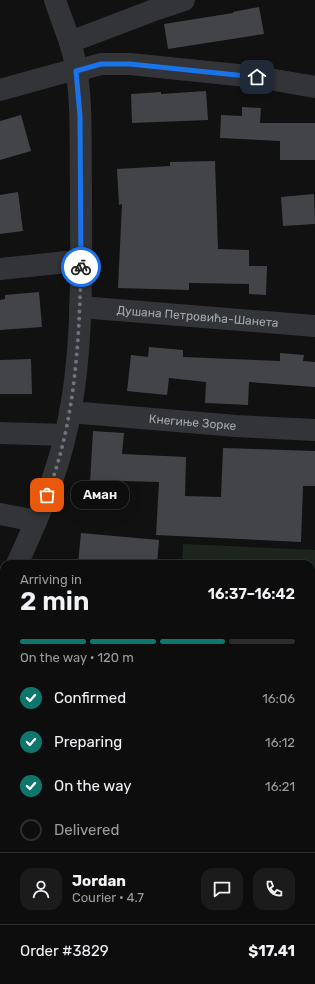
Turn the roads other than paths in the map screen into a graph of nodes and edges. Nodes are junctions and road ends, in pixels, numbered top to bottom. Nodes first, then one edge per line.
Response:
1 (55, 0) edge
2 (184, 0) edge
3 (70, 42) junction
4 (76, 71) junction
5 (315, 86) edge
6 (0, 90) edge
7 (81, 262) junction
8 (0, 269) edge
9 (80, 308) junction
10 (315, 326) edge
11 (70, 412) junction
12 (315, 430) edge
13 (0, 433) edge
14 (65, 435) junction
15 (0, 514) edge
16 (36, 521) junction
17 (19, 560) edge

1 - 3 street
2 - 3 street
3 - 4 street
4 - 5 street
4 - 6 street
4 - 7 street
7 - 8 street
7 - 9 street
9 - 10 street, Душана Петровића-Шанета
9 - 11 street
11 - 12 street, Кнегиње Зорке
11 - 14 street
13 - 14 street
14 - 16 street
15 - 16 street
16 - 17 street

